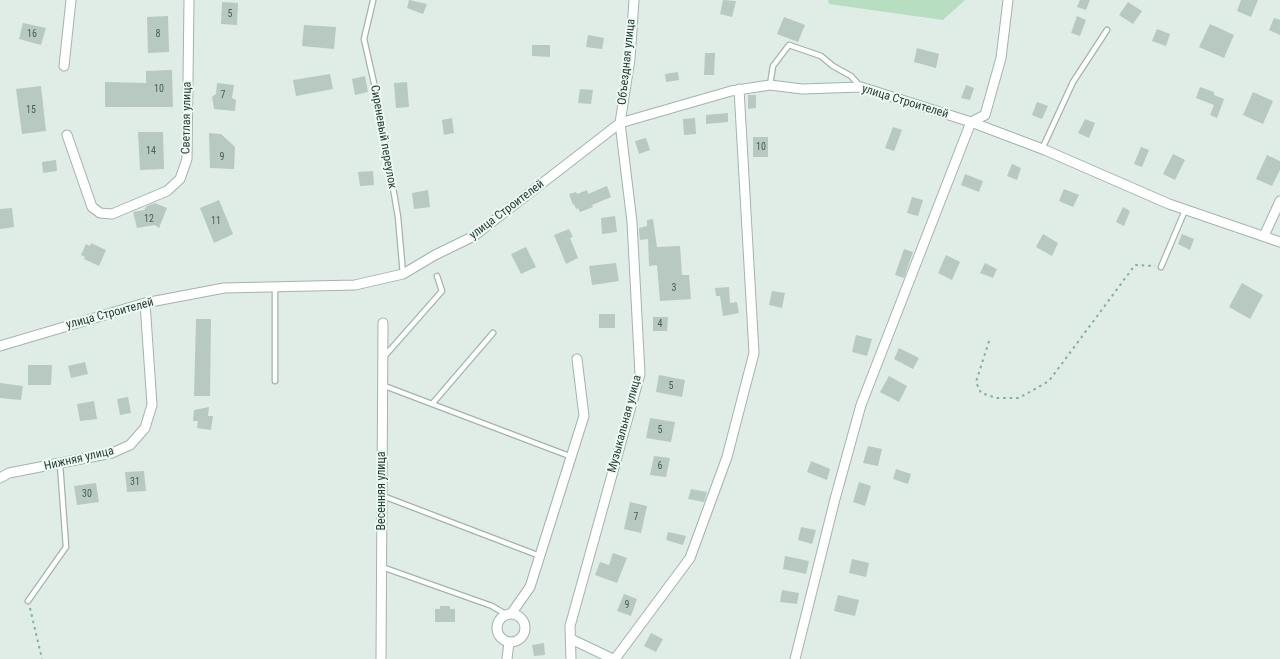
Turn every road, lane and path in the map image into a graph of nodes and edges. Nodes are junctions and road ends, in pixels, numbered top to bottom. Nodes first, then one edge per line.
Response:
1 (70, 0) edge
2 (189, 0) edge
3 (634, 0) edge
4 (1008, 0) edge
5 (373, 1) edge
6 (1107, 30) dead end
7 (64, 66) dead end
8 (770, 85) junction
9 (861, 87) junction
10 (739, 89) junction
11 (971, 122) junction
12 (620, 123) junction
13 (67, 135) dead end
14 (1042, 149) junction
15 (1280, 201) edge
16 (1186, 208) junction
17 (1264, 236) junction
18 (1280, 242) edge
19 (1161, 267) joint
20 (403, 274) junction
21 (437, 276) dead end
22 (275, 287) junction
23 (145, 303) junction
24 (383, 323) dead end
25 (493, 334) dead end
26 (990, 341) dead end
27 (0, 346) edge
28 (577, 359) dead end
29 (382, 360) junction
30 (275, 381) dead end
31 (382, 385) junction
32 (432, 404) junction
33 (572, 457) junction
34 (60, 464) junction
35 (0, 478) edge
36 (382, 496) junction
37 (540, 556) junction
38 (382, 567) junction
39 (28, 601) joint
40 (509, 614) junction
41 (571, 639) junction
42 (509, 642) junction
43 (42, 659) edge
44 (381, 659) edge
45 (507, 659) edge
46 (572, 659) edge
47 (614, 659) edge
48 (795, 659) edge

1 - 7 street
2 - 13 street, Светлая улица
3 - 12 street, Объездная улица
4 - 11 street
5 - 20 lane, Сиреневый переулок
6 - 14 lane
8 - 9 street, улица Строителей
8 - 9 lane
8 - 10 street, улица Строителей
9 - 11 street, улица Строителей
10 - 12 street, улица Строителей
10 - 47 street
11 - 14 street, улица Строителей
11 - 48 street
12 - 20 street, улица Строителей
12 - 41 street, Музыкальная улица
14 - 16 street, улица Строителей
15 - 17 street
16 - 17 street, улица Строителей
16 - 19 lane
17 - 18 street, улица Строителей
19 - 26 path
20 - 22 street, улица Строителей
21 - 29 lane
22 - 23 street, улица Строителей
22 - 30 lane
23 - 27 street, улица Строителей
23 - 34 street, Нижняя улица
24 - 29 street, Весенняя улица
25 - 32 lane
28 - 33 street
29 - 31 street, Весенняя улица
31 - 32 lane
31 - 36 street, Весенняя улица
32 - 33 lane
33 - 37 street
34 - 35 street, Нижняя улица
34 - 39 lane
36 - 37 lane
36 - 38 street, Весенняя улица
37 - 40 street
38 - 40 lane
38 - 44 street, Весенняя улица
39 - 43 path
40 - 42 street
40 - 42 street
41 - 46 street, Музыкальная улица
41 - 47 street
42 - 45 street

